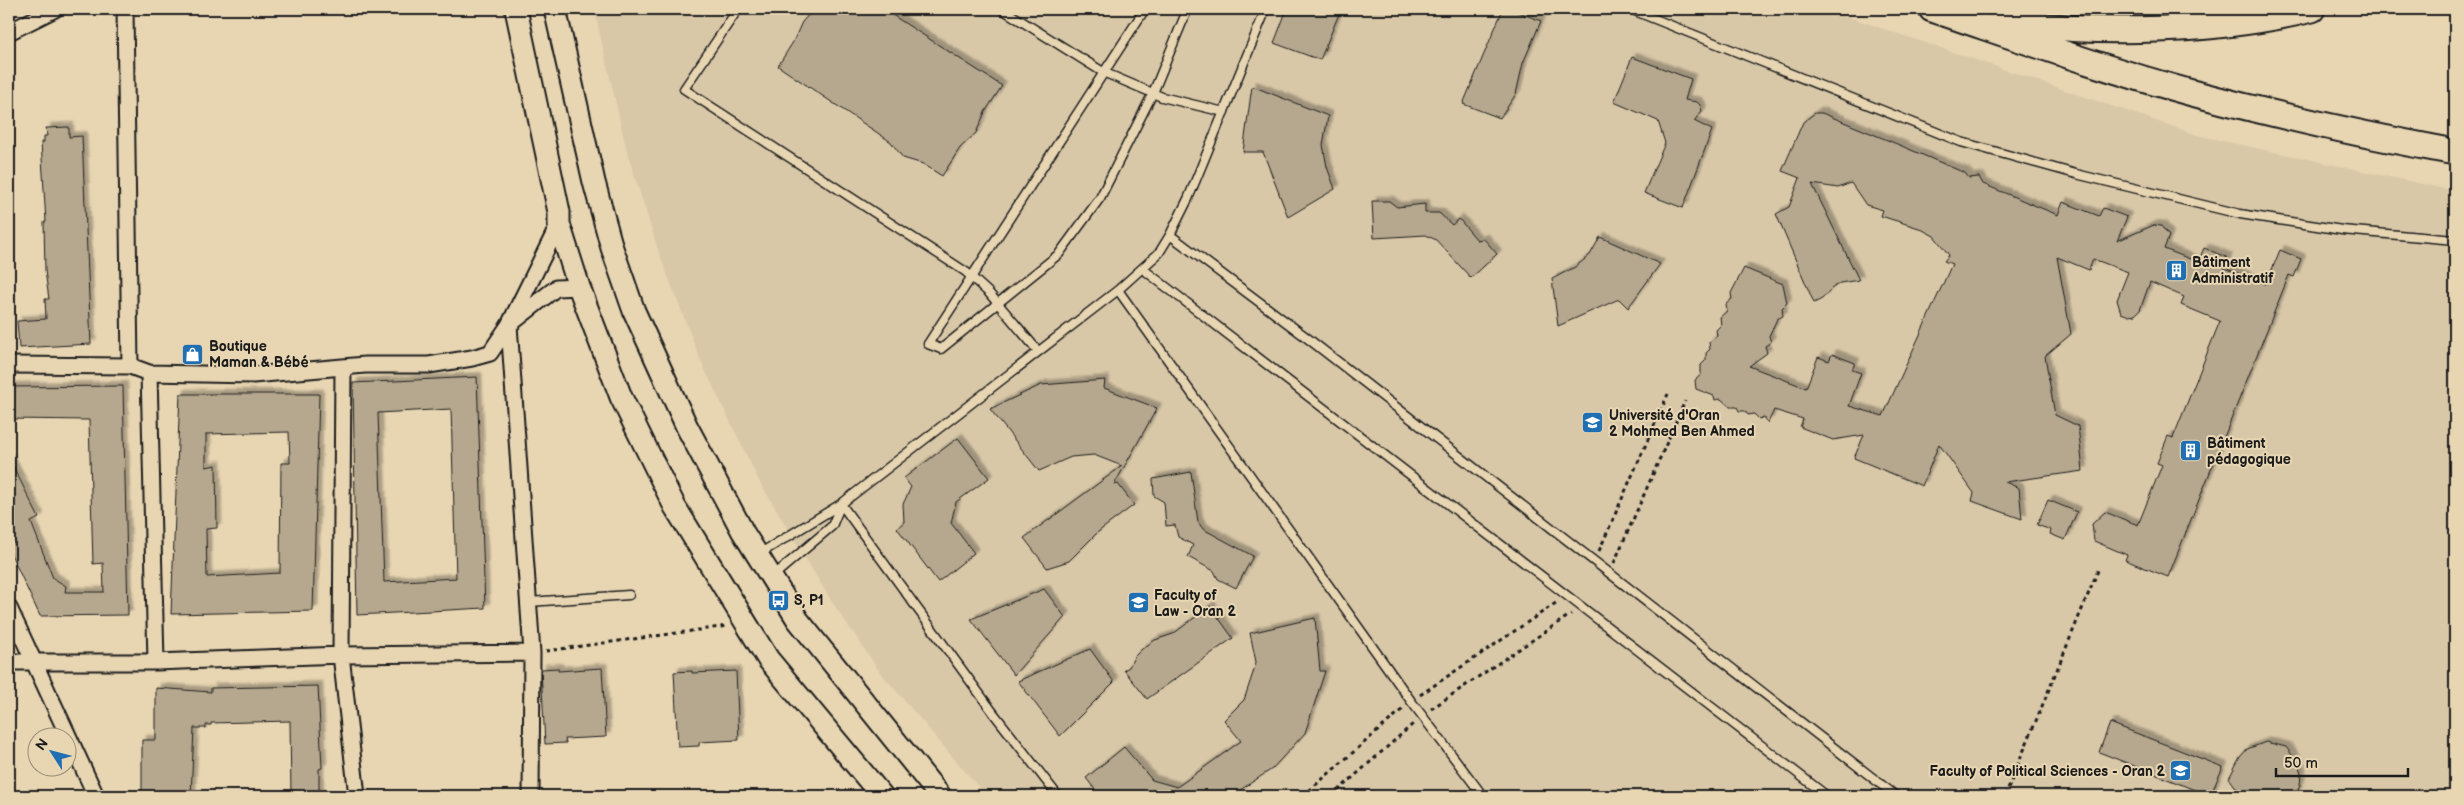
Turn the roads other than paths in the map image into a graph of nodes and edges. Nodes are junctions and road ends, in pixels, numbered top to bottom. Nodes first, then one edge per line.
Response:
1 (55, 9) edge
2 (125, 9) edge
3 (516, 9) edge
4 (555, 9) edge
5 (738, 9) edge
6 (1002, 9) edge
7 (1145, 9) edge
8 (1186, 9) edge
9 (1266, 9) edge
10 (1630, 9) edge
11 (1932, 9) edge
12 (1943, 9) edge
13 (2312, 9) edge
14 (9, 32) edge
15 (1104, 72) junction
16 (1152, 93) junction
17 (1224, 112) junction
18 (2455, 152) edge
19 (559, 224) junction
20 (1170, 235) junction
21 (2455, 240) edge
22 (1143, 269) junction
23 (971, 277) junction
24 (579, 287) junction
25 (1118, 290) junction
26 (999, 304) junction
27 (509, 325) junction
28 (1038, 351) junction
29 (9, 365) edge
30 (130, 366) junction
31 (343, 367) junction
32 (149, 373) junction
33 (841, 504) junction
34 (758, 555) junction
35 (772, 578) junction
36 (629, 594) dead end
37 (529, 602) junction
38 (9, 608) edge
39 (532, 653) junction
40 (341, 655) junction
41 (34, 661) junction
42 (9, 662) edge
43 (156, 662) junction
44 (96, 796) edge
45 (357, 796) edge
46 (531, 796) edge
47 (882, 796) edge
48 (940, 796) edge
49 (1058, 796) edge
50 (1483, 796) edge
51 (1827, 796) edge
52 (1896, 796) edge

1 - 14 street
2 - 30 street
3 - 19 main road
4 - 34 main road
5 - 23 lane
6 - 15 lane
7 - 15 lane
8 - 16 lane
9 - 17 lane
10 - 21 lane
11 - 18 highway
12 - 13 highway
15 - 16 lane
15 - 23 lane
16 - 17 lane
16 - 26 lane
17 - 20 lane
19 - 24 main road
19 - 27 street
20 - 22 lane
20 - 52 lane
22 - 25 lane
22 - 51 lane
23 - 26 lane
23 - 26 lane
24 - 27 street
24 - 47 main road
25 - 28 lane
25 - 50 lane
26 - 28 lane
27 - 31 street
27 - 37 street
28 - 33 lane
29 - 30 street
30 - 32 street
31 - 32 street
31 - 40 street
32 - 43 street
33 - 34 lane
33 - 35 lane
33 - 49 lane
34 - 35 main road
35 - 48 main road
36 - 37 lane
37 - 39 street
38 - 41 street
39 - 40 street
39 - 46 street
40 - 43 street
40 - 45 street
41 - 42 street
41 - 43 street
41 - 44 street

